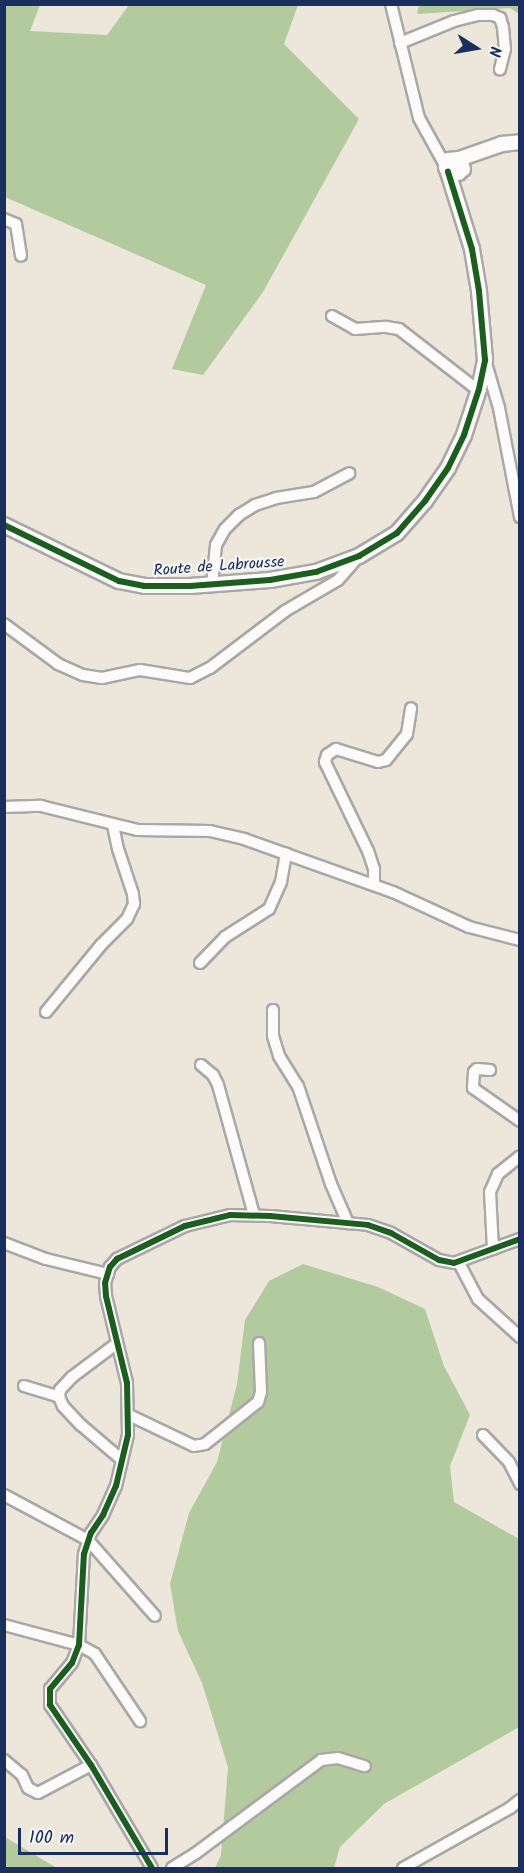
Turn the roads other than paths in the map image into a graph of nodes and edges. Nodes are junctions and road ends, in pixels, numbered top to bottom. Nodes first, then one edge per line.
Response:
1 (391, 4) edge
2 (400, 44) junction
3 (500, 69) dead end
4 (519, 142) edge
5 (454, 166) junction
6 (4, 219) edge
7 (21, 256) dead end
8 (333, 316) dead end
9 (485, 360) junction
10 (479, 391) junction
11 (349, 473) dead end
12 (519, 518) edge
13 (4, 525) edge
14 (360, 556) junction
15 (212, 585) junction
16 (4, 624) edge
17 (411, 708) dead end
18 (4, 807) edge
19 (113, 825) junction
20 (286, 853) junction
21 (374, 885) junction
22 (519, 940) edge
23 (200, 963) dead end
24 (273, 1010) dead end
25 (46, 1012) dead end
26 (201, 1065) dead end
27 (490, 1070) dead end
28 (519, 1121) edge
29 (519, 1155) edge
30 (254, 1215) junction
31 (348, 1223) junction
32 (519, 1239) edge
33 (4, 1243) edge
34 (493, 1249) junction
35 (459, 1263) junction
36 (108, 1274) junction
37 (519, 1337) edge
38 (259, 1343) dead end
39 (116, 1344) junction
40 (24, 1386) dead end
41 (59, 1397) junction
42 (129, 1415) junction
43 (483, 1435) dead end
44 (123, 1460) junction
45 (519, 1484) edge
46 (4, 1495) edge
47 (88, 1540) junction
48 (155, 1616) dead end
49 (4, 1625) edge
50 (79, 1645) junction
51 (140, 1720) dead end
52 (4, 1760) edge
53 (91, 1765) junction
54 (365, 1766) dead end
55 (519, 1800) edge
56 (510, 1808) junction
57 (519, 1815) edge
58 (152, 1869) edge
59 (172, 1869) edge
60 (403, 1869) edge

1 - 2 street
2 - 3 street
2 - 5 street
4 - 5 street, Route de Labrousse
5 - 9 street, Route de Labrousse
6 - 7 street
8 - 10 street
9 - 10 street, Route de Labrousse
9 - 12 street
10 - 14 street, Route de Labrousse
11 - 15 street
13 - 15 street, Route de Labrousse
14 - 15 street, Route de Labrousse
14 - 16 street
17 - 21 street
18 - 19 street
19 - 20 street
19 - 25 street
20 - 21 street
20 - 23 street
21 - 22 street
24 - 31 street
26 - 30 street
27 - 28 street
29 - 34 street
30 - 31 street
30 - 36 street
31 - 35 street
32 - 34 street
33 - 36 street
34 - 35 street
35 - 37 street
36 - 39 street
38 - 42 street
39 - 41 street
39 - 42 street
40 - 41 street
41 - 44 street
42 - 44 street
43 - 45 street
44 - 47 street
46 - 47 street
47 - 48 street
47 - 50 street
49 - 50 street
50 - 51 street
50 - 53 street
52 - 53 street
53 - 58 street
54 - 59 street
55 - 56 street
56 - 57 street
56 - 60 street

